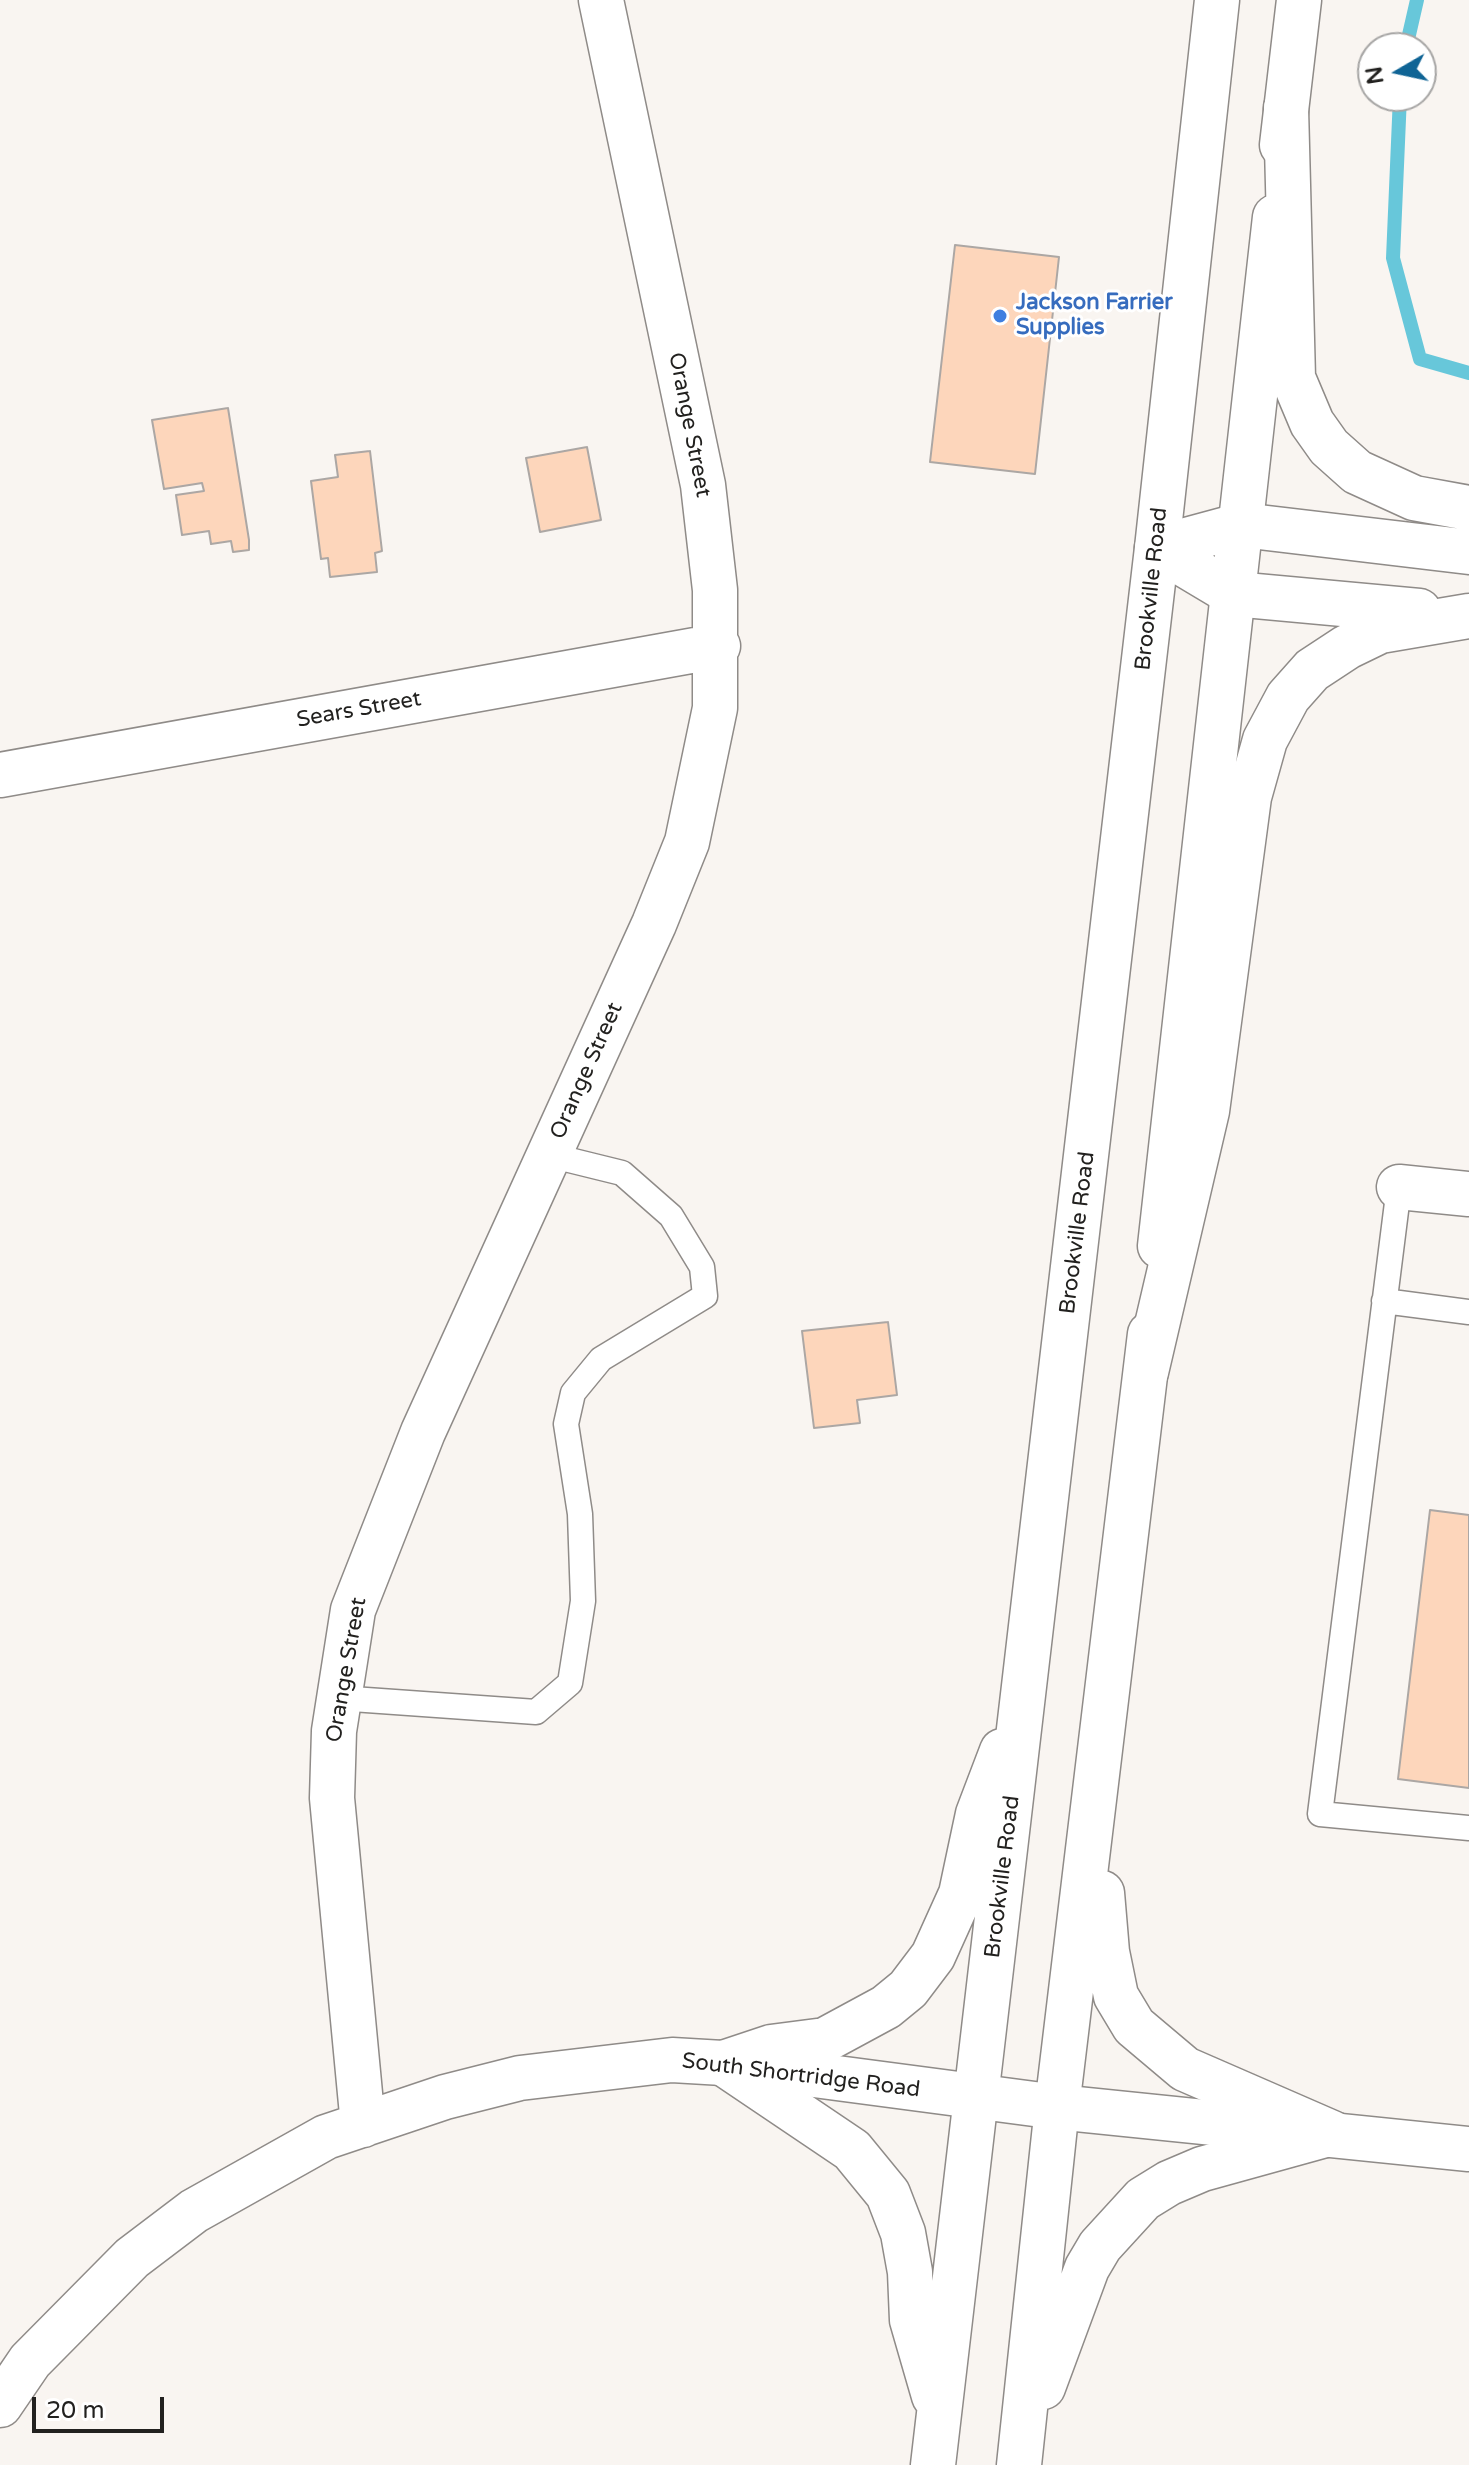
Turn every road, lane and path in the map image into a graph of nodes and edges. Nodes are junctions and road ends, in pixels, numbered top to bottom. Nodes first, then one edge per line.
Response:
1 (601, 0) edge
2 (1217, 0) edge
3 (1299, 0) edge
4 (1286, 108) junction
5 (1469, 508) edge
6 (1242, 525) junction
7 (1157, 548) junction
8 (1469, 552) edge
9 (1234, 594) junction
10 (1469, 616) edge
11 (718, 646) junction
12 (0, 775) edge
13 (549, 1155) junction
14 (1399, 1187) joint
15 (1469, 1194) edge
16 (1384, 1301) junction
17 (1469, 1312) edge
18 (1146, 1372) junction
19 (1025, 1688) junction
20 (338, 1698) junction
21 (1094, 1798) junction
22 (1469, 1828) edge
23 (723, 2063) junction
24 (977, 2098) junction
25 (1057, 2107) junction
26 (363, 2125) junction
27 (1332, 2133) junction
28 (1469, 2149) edge
29 (0, 2405) edge
30 (939, 2413) junction
31 (1020, 2453) edge
32 (933, 2465) edge

1 - 11 main road, Orange Street
2 - 7 main road, Brookville Road
3 - 4 main road
4 - 5 main road
4 - 6 main road
6 - 7 main road
6 - 8 main road
6 - 9 main road
7 - 9 main road
7 - 19 main road, Brookville Road
9 - 10 main road
9 - 18 main road
10 - 18 main road
11 - 12 main road, Sears Street
11 - 13 main road, Orange Street
13 - 20 main road, Orange Street
13 - 20 lane
14 - 15 main road
14 - 16 lane
16 - 17 lane
16 - 22 lane
18 - 21 main road
19 - 23 main road
19 - 24 main road, Brookville Road
20 - 26 main road, Orange Street
21 - 25 main road
21 - 27 main road
23 - 24 main road, South Shortridge Road
23 - 26 main road, South Shortridge Road
23 - 30 main road
24 - 25 main road, South Shortridge Road
24 - 30 main road, Brookville Road
25 - 27 main road, South Shortridge Road
25 - 31 main road
26 - 29 main road, South Shortridge Road
27 - 28 main road, South Shortridge Road
27 - 31 main road
30 - 32 main road, Brookville Road

